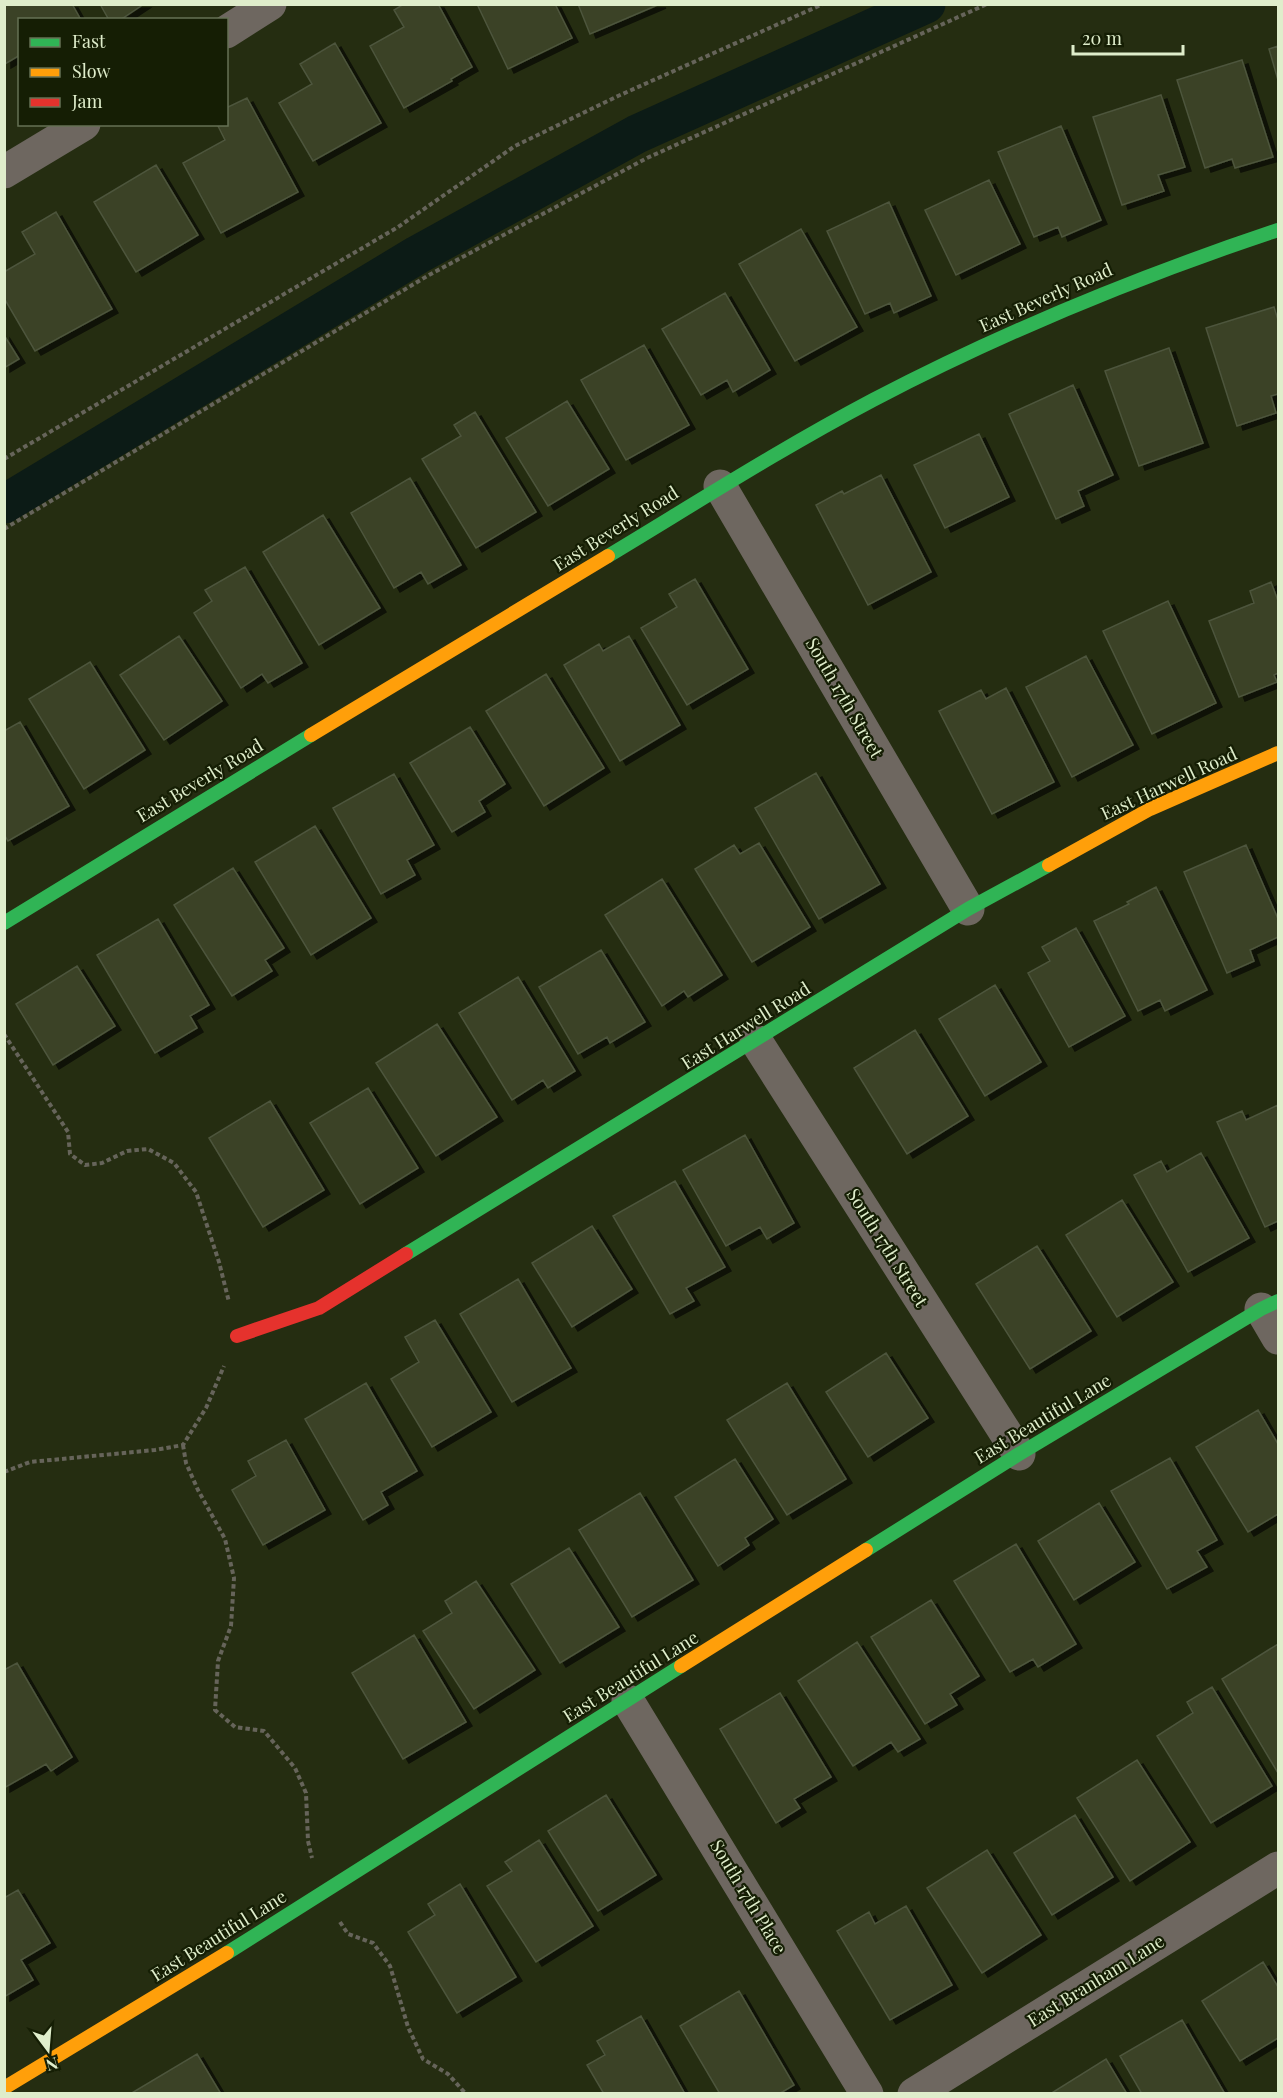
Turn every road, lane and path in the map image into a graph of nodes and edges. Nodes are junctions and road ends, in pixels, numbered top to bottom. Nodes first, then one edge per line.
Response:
1 (270, 4) edge
2 (823, 4) edge
3 (987, 4) edge
4 (228, 31) edge
5 (81, 126) edge
6 (4, 172) edge
7 (1278, 230) edge
8 (4, 459) edge
9 (720, 486) junction
10 (4, 529) edge
11 (1278, 753) edge
12 (968, 909) junction
13 (4, 923) edge
14 (4, 1034) edge
15 (756, 1041) junction
16 (1270, 1305) edge
17 (237, 1336) junction
18 (1278, 1338) edge
19 (183, 1445) junction
20 (1019, 1454) junction
21 (4, 1472) edge
22 (628, 1701) junction
23 (1278, 1868) edge
24 (320, 1893) junction
25 (4, 2088) edge
26 (466, 2094) edge
27 (867, 2094) edge
28 (914, 2094) edge

1 - 4 street
2 - 8 path
3 - 10 path
5 - 6 street
7 - 9 street, East Beverly Road
9 - 12 street, South 17th Street
9 - 13 street, East Beverly Road
11 - 12 street, East Harwell Road
12 - 15 street, East Harwell Road
14 - 17 path
15 - 17 street, East Harwell Road
15 - 20 street, South 17th Street
16 - 18 street
16 - 20 street, East Beautiful Lane
17 - 19 path
19 - 21 path
19 - 24 path
20 - 22 street, East Beautiful Lane
22 - 24 street, East Beautiful Lane
22 - 27 street, South 17th Place
23 - 28 street, East Branham Lane
24 - 25 street, East Beautiful Lane
24 - 26 path

